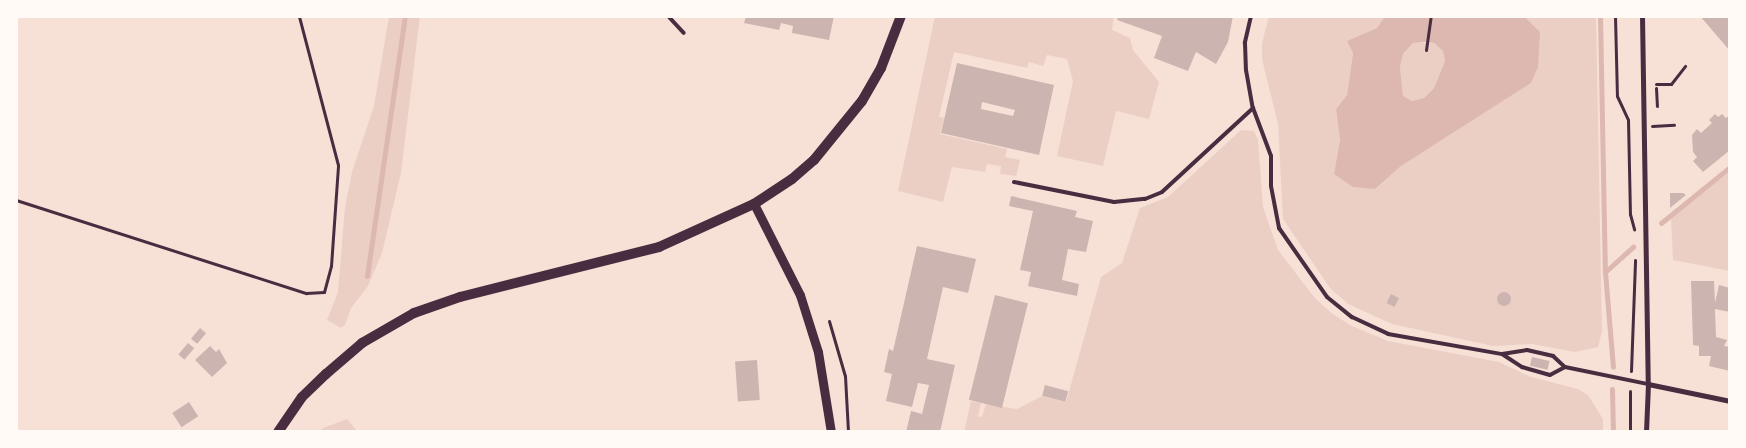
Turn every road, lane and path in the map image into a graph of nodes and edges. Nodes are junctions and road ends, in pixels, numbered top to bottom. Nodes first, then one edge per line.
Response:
1 (299, 16) edge
2 (668, 16) edge
3 (902, 16) edge
4 (1251, 16) edge
5 (1431, 16) edge
6 (1615, 16) edge
7 (1642, 16) edge
8 (684, 33) dead end
9 (1426, 50) dead end
10 (1685, 66) dead end
11 (1657, 106) dead end
12 (1253, 108) junction
13 (1674, 125) dead end
14 (1663, 126) dead end
15 (1014, 182) dead end
16 (16, 200) edge
17 (754, 204) junction
18 (1636, 236) dead end
19 (1636, 253) dead end
20 (829, 321) dead end
21 (1502, 354) junction
22 (1565, 367) junction
23 (1632, 372) dead end
24 (1648, 384) junction
25 (1630, 391) dead end
26 (1730, 401) edge
27 (278, 432) edge
28 (831, 432) edge
29 (848, 432) edge
30 (1630, 432) edge
31 (1646, 432) edge

1 - 16 path
2 - 8 lane
3 - 17 main road
4 - 12 lane
5 - 9 path
6 - 18 path
7 - 24 street
10 - 11 path
12 - 15 lane
12 - 21 lane
13 - 14 path
17 - 27 main road
17 - 28 street
19 - 23 path
20 - 29 path
21 - 22 lane
21 - 22 lane
22 - 24 lane
24 - 26 street
24 - 31 street
25 - 30 path

